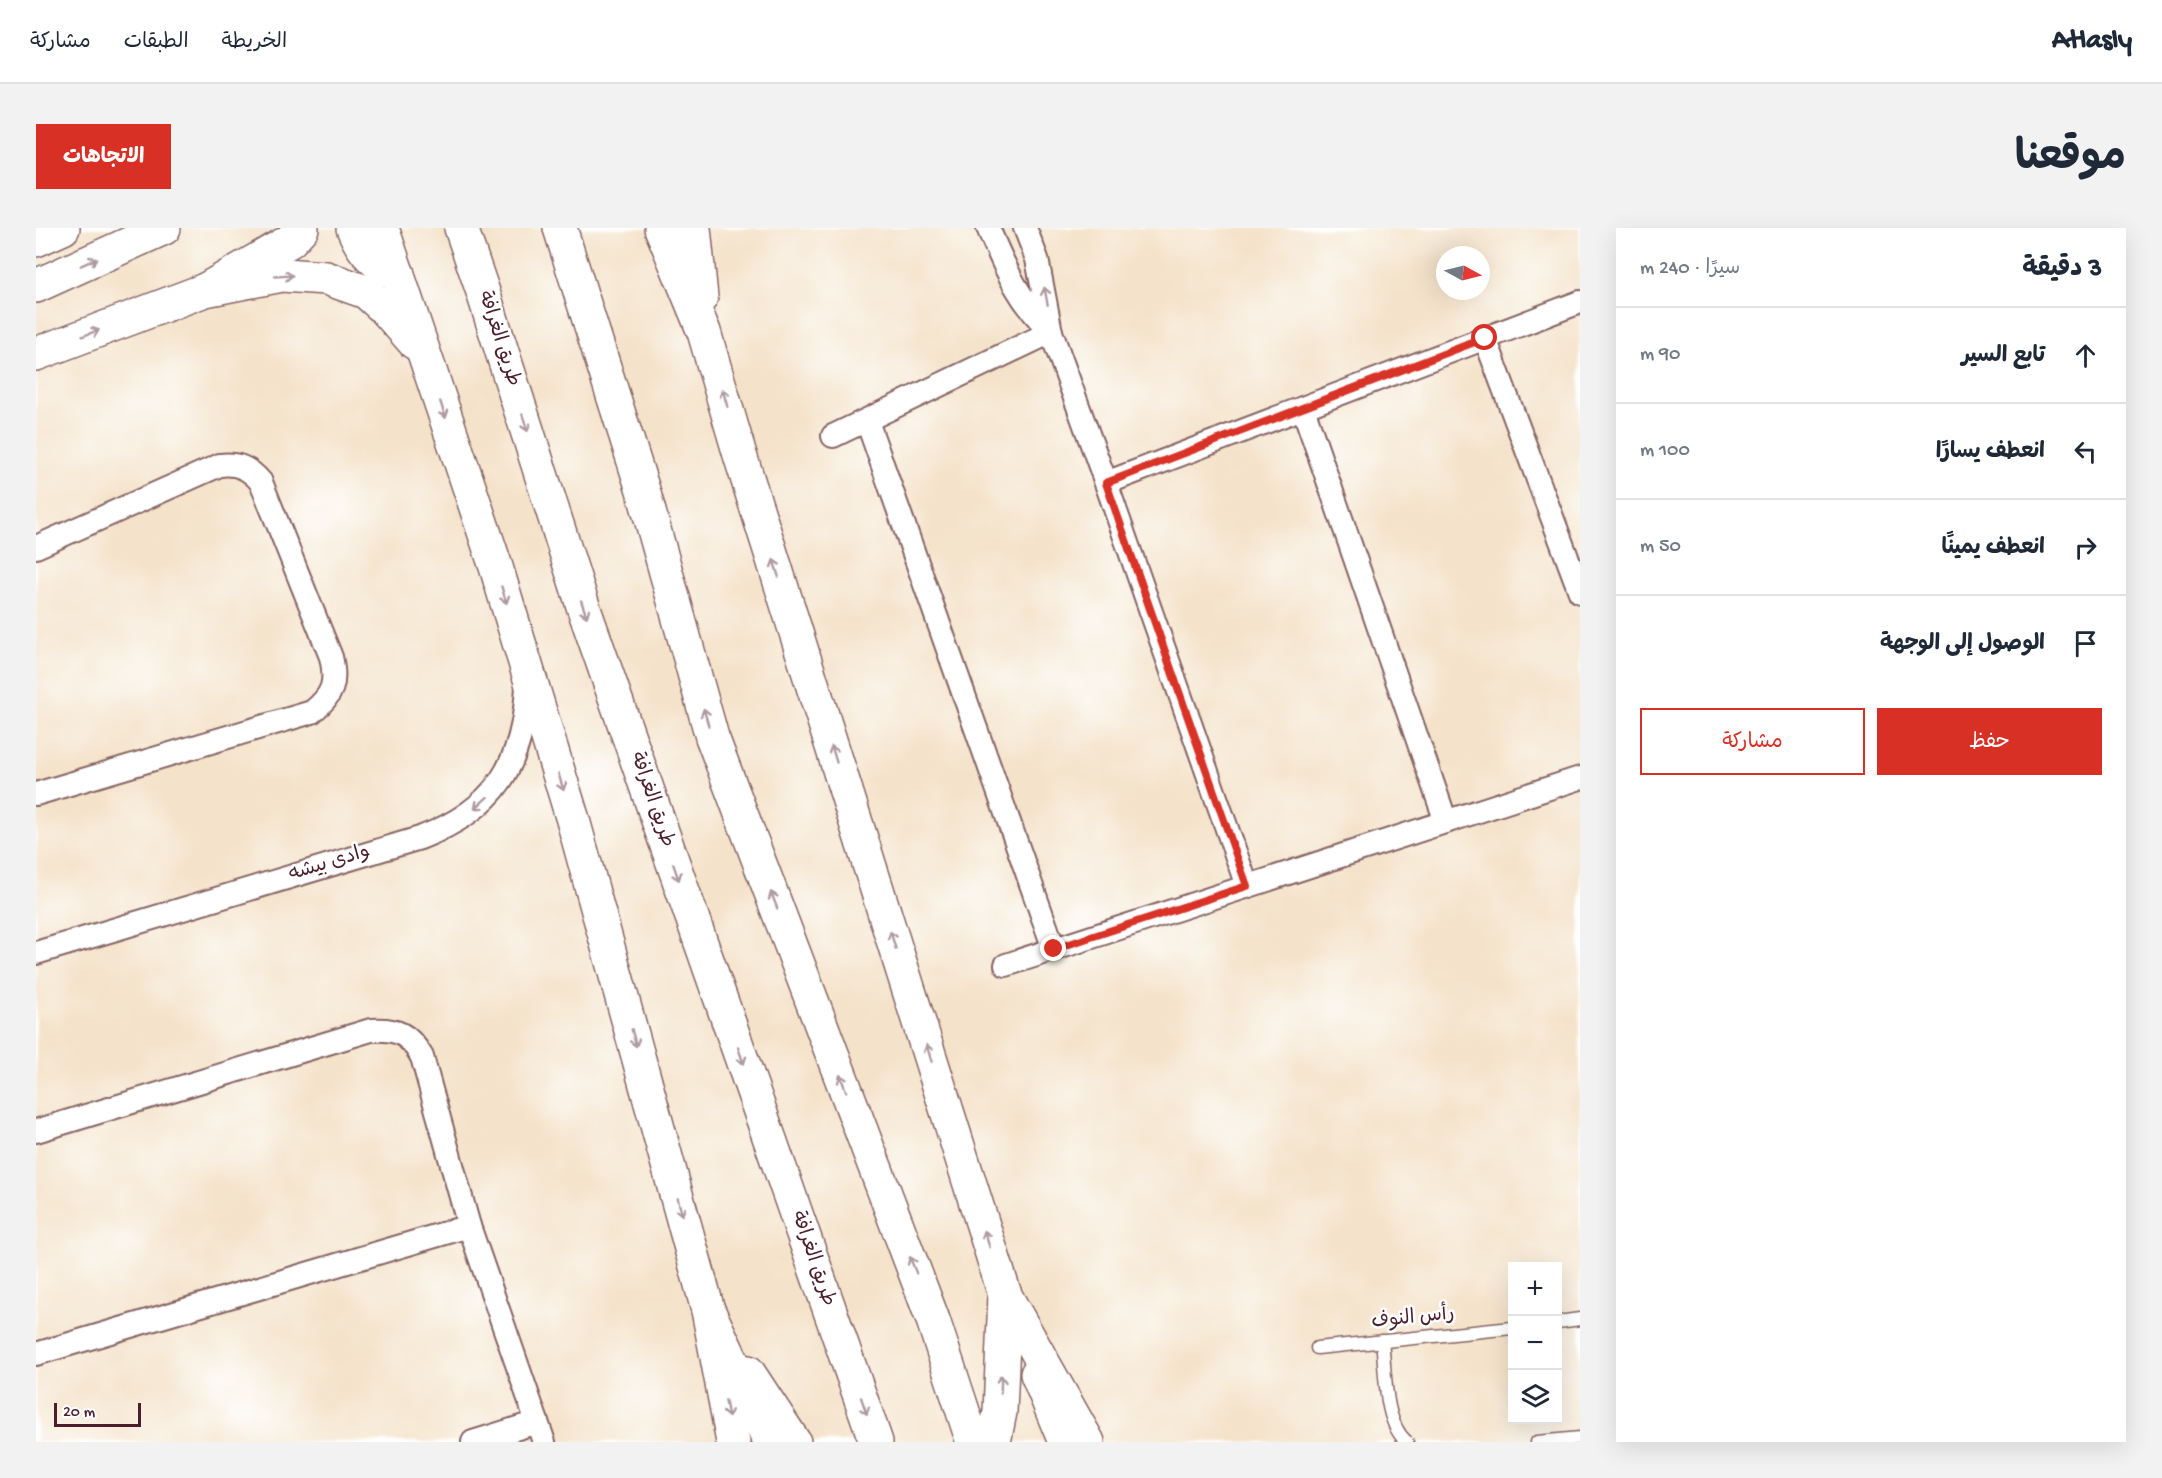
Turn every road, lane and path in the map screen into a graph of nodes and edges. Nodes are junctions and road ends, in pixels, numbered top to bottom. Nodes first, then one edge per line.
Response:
1 (63, 228) edge
2 (164, 228) edge
3 (302, 228) edge
4 (353, 228) edge
5 (382, 228) edge
6 (461, 228) edge
7 (560, 228) edge
8 (661, 228) edge
9 (694, 228) edge
10 (988, 228) edge
11 (1025, 228) edge
12 (36, 240) edge
13 (398, 274) junction
14 (36, 286) edge
15 (205, 290) junction
16 (1580, 302) edge
17 (704, 332) junction
18 (1051, 332) junction
19 (1485, 338) junction
20 (36, 354) edge
21 (425, 355) junction
22 (1303, 408) junction
23 (867, 420) junction
24 (832, 436) dead end
25 (1106, 483) junction
26 (36, 547) edge
27 (1580, 592) edge
28 (528, 673) junction
29 (1580, 778) edge
30 (36, 794) edge
31 (1446, 822) junction
32 (1247, 886) junction
33 (1054, 949) junction
34 (36, 953) edge
35 (1006, 964) dead end
36 (36, 1131) edge
37 (469, 1226) junction
38 (1005, 1295) junction
39 (708, 1310) junction
40 (1580, 1319) edge
41 (1562, 1321) edge
42 (1508, 1328) edge
43 (1383, 1341) junction
44 (1317, 1348) dead end
45 (36, 1354) edge
46 (541, 1432) edge
47 (1580, 1438) edge
48 (473, 1442) edge
49 (733, 1442) edge
50 (770, 1442) edge
51 (794, 1442) edge
52 (876, 1442) edge
53 (973, 1442) edge
54 (994, 1442) edge
55 (1065, 1442) edge
56 (1088, 1442) edge
57 (1407, 1442) edge
58 (1537, 1442) edge

1 - 12 main road
14 -> 2 main road
3 - 15 main road
4 - 13 main road
5 - 13 main road
6 -> 52 main road, طريق الغرافة
53 -> 7 main road
8 - 17 main road
9 - 17 main road
10 - 18 street
18 -> 11 street
13 - 21 main road
20 -> 15 main road
15 -> 21 main road
16 - 19 street
38 -> 17 main road
18 - 23 street
18 - 25 street
19 - 22 street
19 - 27 street
21 -> 28 main road
22 - 25 street
22 - 31 street
23 - 24 street
23 - 33 street
25 - 32 street
26 - 30 street
28 -> 34 street, وادى بيشه
28 -> 39 main road
29 - 31 street
31 - 32 street
32 - 33 street
33 - 35 street
36 - 37 street
37 - 45 street
37 - 46 street
54 -> 38 main road
38 - 55 main road
38 - 56 main road
39 -> 49 main road
39 - 50 main road
39 - 51 main road
40 - 41 lane
42 - 43 lane, رأس النوف
43 - 44 lane, رأس النوف
43 - 57 lane
46 - 48 street
47 - 58 lane

